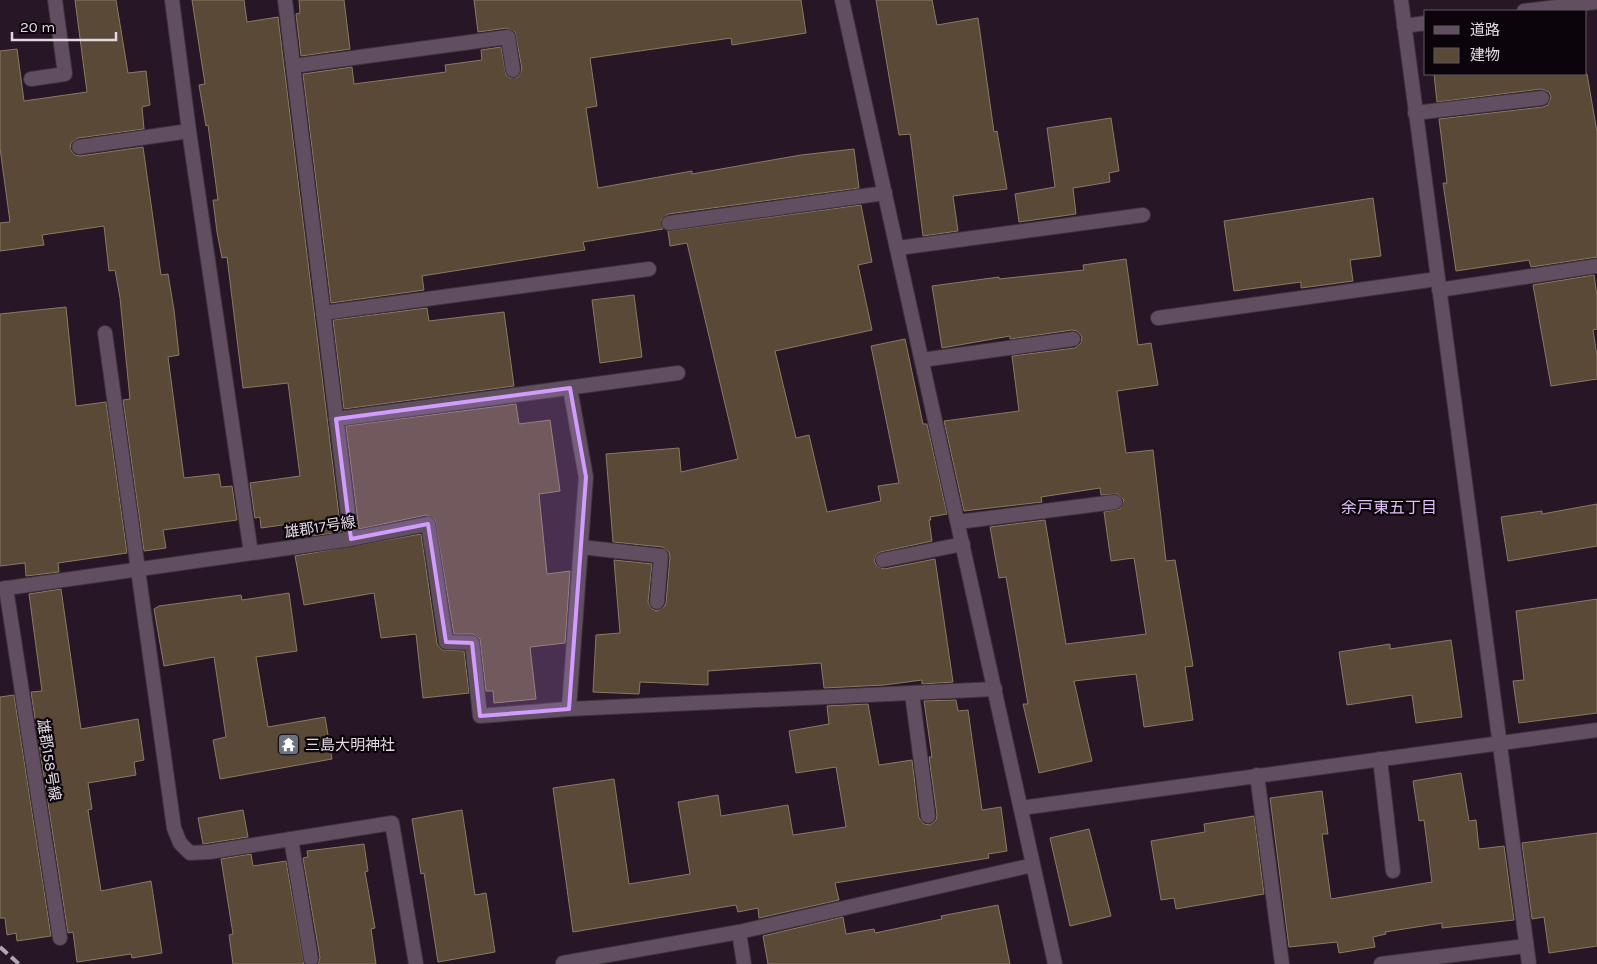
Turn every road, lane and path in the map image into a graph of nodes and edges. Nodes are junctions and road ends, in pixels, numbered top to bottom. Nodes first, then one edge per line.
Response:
1 (55, 0) edge
2 (172, 0) edge
3 (285, 0) edge
4 (842, 0) edge
5 (1400, 0) edge
6 (1597, 2) edge
7 (1532, 10) edge
8 (1424, 23) edge
9 (1404, 26) junction
10 (293, 66) junction
11 (513, 70) dead end
12 (31, 79) dead end
13 (1542, 98) dead end
14 (1415, 113) junction
15 (189, 132) junction
16 (79, 147) dead end
17 (886, 193) junction
18 (1143, 215) dead end
19 (669, 223) dead end
20 (898, 248) junction
21 (1597, 266) edge
22 (649, 269) dead end
23 (1438, 285) junction
24 (323, 313) junction
25 (1158, 318) dead end
26 (105, 333) dead end
27 (1073, 339) dead end
28 (922, 360) junction
29 (678, 373) dead end
30 (570, 388) junction
31 (336, 419) junction
32 (1115, 502) dead end
33 (958, 522) junction
34 (351, 539) junction
35 (963, 544) junction
36 (581, 547) junction
37 (251, 553) junction
38 (883, 560) dead end
39 (137, 569) junction
40 (3, 588) edge
41 (657, 602) dead end
42 (995, 689) junction
43 (912, 693) junction
44 (569, 709) junction
45 (1597, 730) edge
46 (1500, 743) junction
47 (1380, 759) junction
48 (1257, 775) junction
49 (1021, 808) junction
50 (928, 816) dead end
51 (291, 839) junction
52 (1033, 865) junction
53 (1393, 871) dead end
54 (739, 932) junction
55 (60, 938) dead end
56 (1526, 946) junction
57 (311, 959) dead end
58 (563, 963) dead end
59 (416, 964) edge
60 (744, 964) edge
61 (1055, 964) edge
62 (1282, 964) edge
63 (1381, 964) edge
64 (1529, 964) edge

1 - 12 street
2 - 15 street
3 - 10 street
4 - 17 street
5 - 9 street
6 - 7 street
8 - 9 street
9 - 14 street
10 - 11 street
10 - 24 street
13 - 14 street
14 - 23 street
15 - 16 street
15 - 37 street
17 - 19 street
17 - 20 street
18 - 20 street
20 - 28 street
21 - 23 street
22 - 24 street
23 - 25 street
23 - 46 street
24 - 31 street
26 - 39 street
27 - 28 street
28 - 33 street
29 - 30 street
30 - 31 street
30 - 36 street
31 - 34 street
32 - 33 street
33 - 35 street
34 - 37 street, 雄郡17号線
34 - 44 street, 雄郡17号線
35 - 38 street
35 - 42 street
36 - 41 street
36 - 44 street
37 - 39 street, 雄郡17号線
39 - 40 street, 雄郡17号線
39 - 51 street
40 - 55 street, 雄郡158号線
42 - 43 street
42 - 49 street
43 - 44 street
43 - 50 street
45 - 46 street
46 - 47 street
46 - 56 street
47 - 48 street
47 - 53 street
48 - 49 street
48 - 62 street
49 - 52 street
51 - 57 street
51 - 59 street
52 - 54 street
52 - 61 street
54 - 58 street
54 - 60 street
56 - 63 street
56 - 64 street

